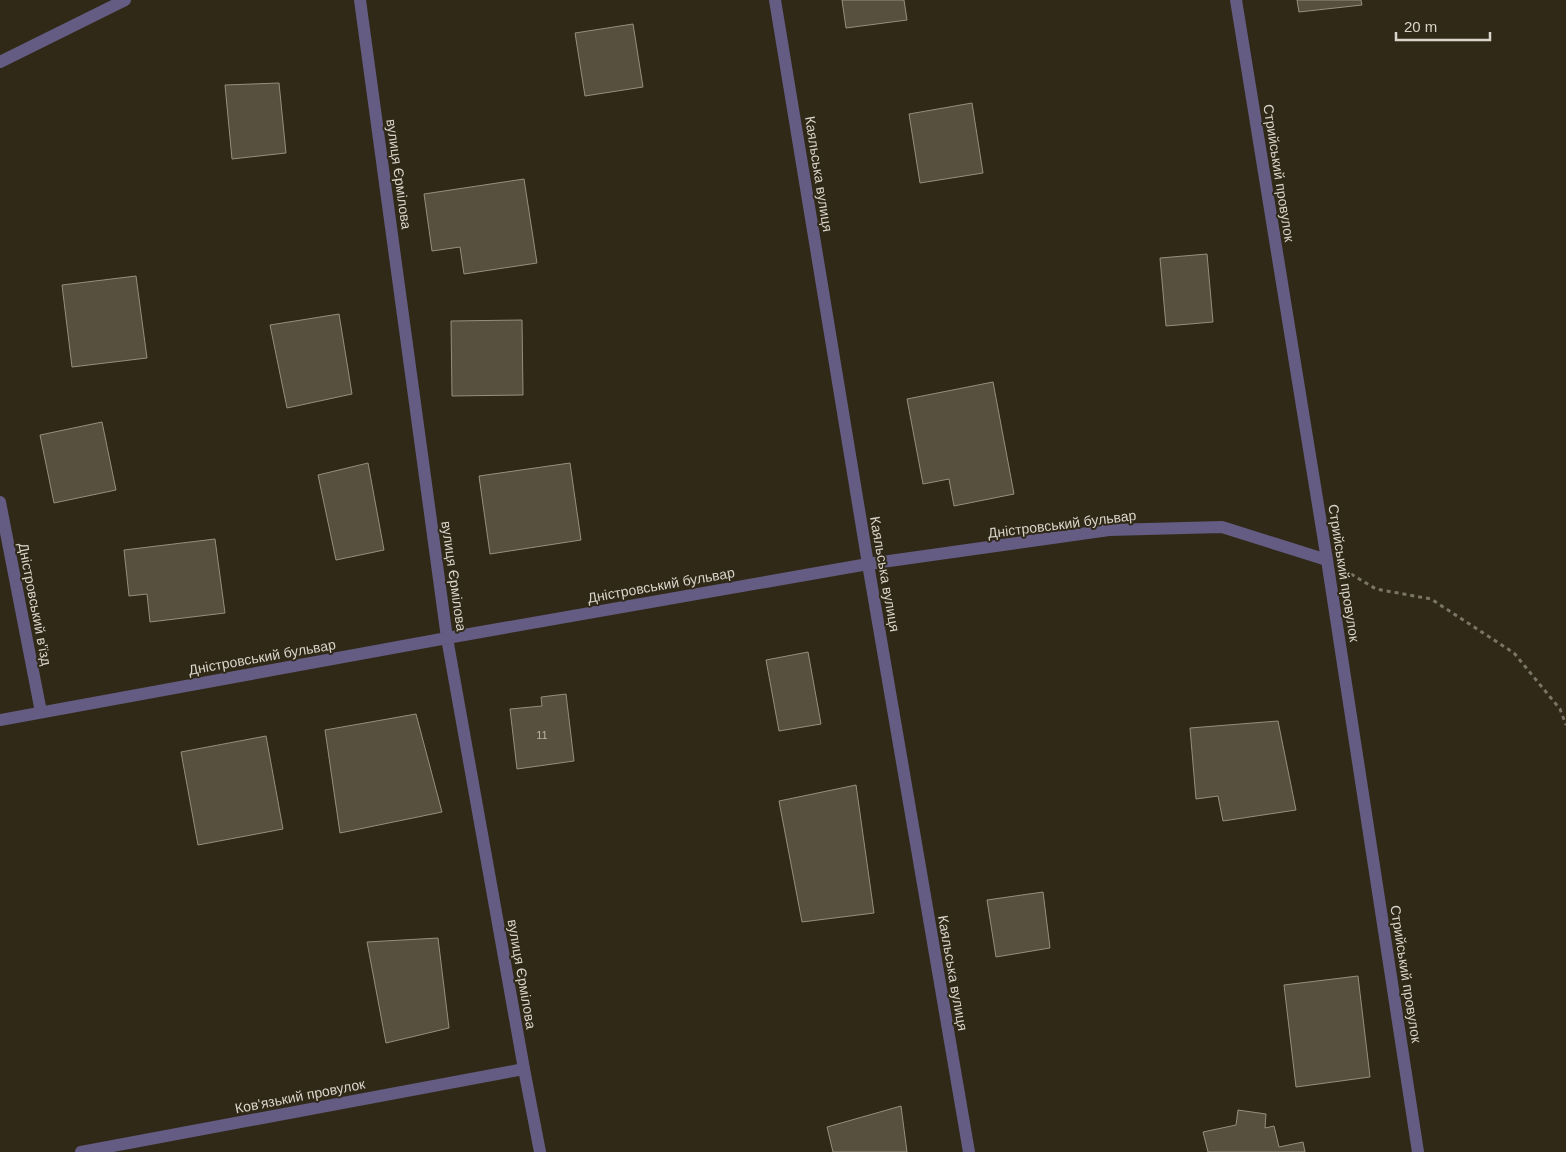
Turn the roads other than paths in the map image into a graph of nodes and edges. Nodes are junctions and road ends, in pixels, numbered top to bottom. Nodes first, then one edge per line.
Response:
1 (125, 0) edge
2 (360, 0) edge
3 (775, 0) edge
4 (1236, 0) edge
5 (0, 62) edge
6 (0, 502) edge
7 (1327, 560) junction
8 (868, 564) junction
9 (447, 638) junction
10 (41, 712) junction
11 (0, 720) edge
12 (524, 1069) junction
13 (81, 1152) edge
14 (540, 1152) edge
15 (969, 1152) edge
16 (1418, 1152) edge

1 - 5 street
2 - 9 street, вулиця Єрмілова
3 - 8 street, Каяльська вулиця
4 - 7 street, Стрийський провулок
6 - 10 street, Дністровський в'їзд
7 - 8 street, Дністровський бульвар
7 - 16 street, Стрийський провулок
8 - 9 street, Дністровський бульвар
8 - 15 street, Каяльська вулиця
9 - 10 street, Дністровський бульвар
9 - 12 street, вулиця Єрмілова
10 - 11 street, Дністровський бульвар
12 - 13 street, Ков'язький провулок
12 - 14 street, вулиця Єрмілова

